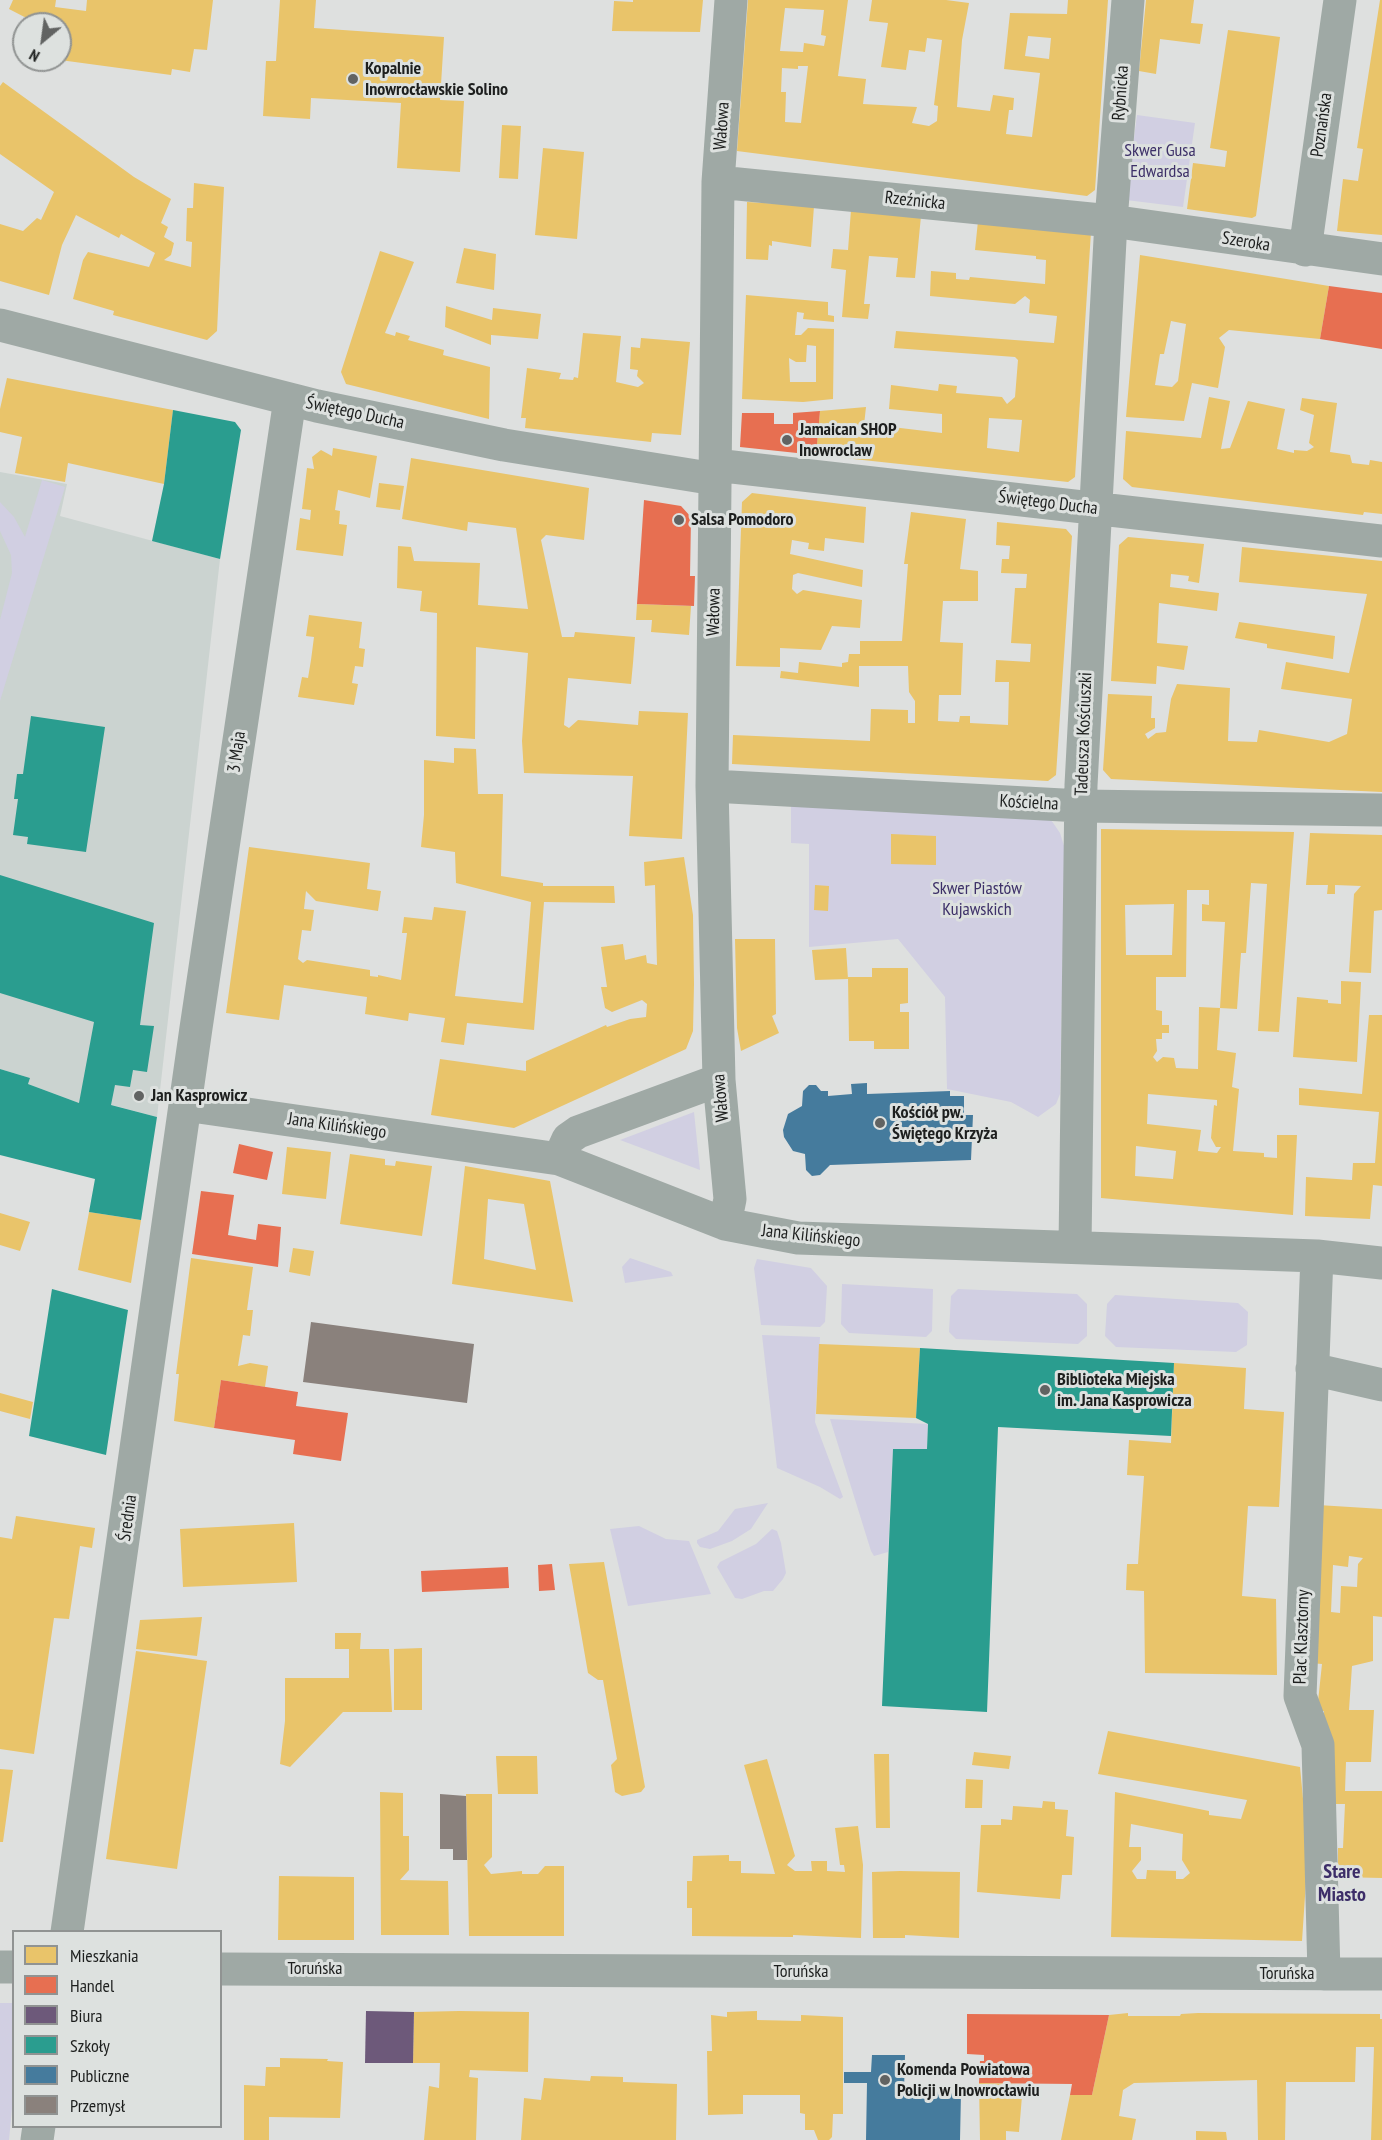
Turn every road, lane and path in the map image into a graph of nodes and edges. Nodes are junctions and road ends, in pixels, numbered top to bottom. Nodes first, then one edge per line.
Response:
1 (731, 0) edge
2 (1128, 0) edge
3 (1340, 0) edge
4 (718, 182) junction
5 (1111, 221) junction
6 (1305, 250) junction
7 (1382, 259) edge
8 (0, 325) edge
9 (290, 399) junction
10 (715, 472) junction
11 (1094, 509) junction
12 (1382, 541) edge
13 (712, 786) junction
14 (1081, 806) junction
15 (1382, 810) edge
16 (719, 1080) junction
17 (185, 1105) junction
18 (560, 1159) junction
19 (725, 1224) junction
20 (1075, 1248) junction
21 (1317, 1256) junction
22 (1382, 1263) edge
23 (1312, 1369) junction
24 (1382, 1385) edge
25 (68, 1930) edge
26 (222, 1969) edge
27 (1324, 1974) junction
28 (1382, 1974) edge

1 - 4 street, Wałowa
2 - 5 street, Rybnicka
3 - 6 street, Poznańska
4 - 5 street, Rzeźnicka
4 - 10 street, Wałowa
5 - 6 street, Szeroka
5 - 11 street, Tadeusza Kościuszki
6 - 7 street, Szeroka
8 - 9 street, Świętego Ducha
9 - 10 street, Świętego Ducha
9 - 17 street, 3 Maja
10 - 11 street, Świętego Ducha
10 - 13 street, Wałowa
11 - 12 street, Świętego Ducha
11 - 14 street, Tadeusza Kościuszki
13 - 14 street, Kościelna
13 - 16 street, Wałowa
14 - 15 street, Kościelna
14 - 20 street, Tadeusza Kościuszki
16 - 18 street
16 - 19 street, Wałowa
17 - 18 street, Jana Kilińskiego
17 - 25 street, Średnia
18 - 19 street, Jana Kilińskiego
19 - 20 street, Jana Kilińskiego
20 - 21 street
21 - 22 street
21 - 23 street, Plac Klasztorny
23 - 24 street
23 - 27 street, Plac Klasztorny
26 - 27 street, Toruńska
27 - 28 street, Toruńska

